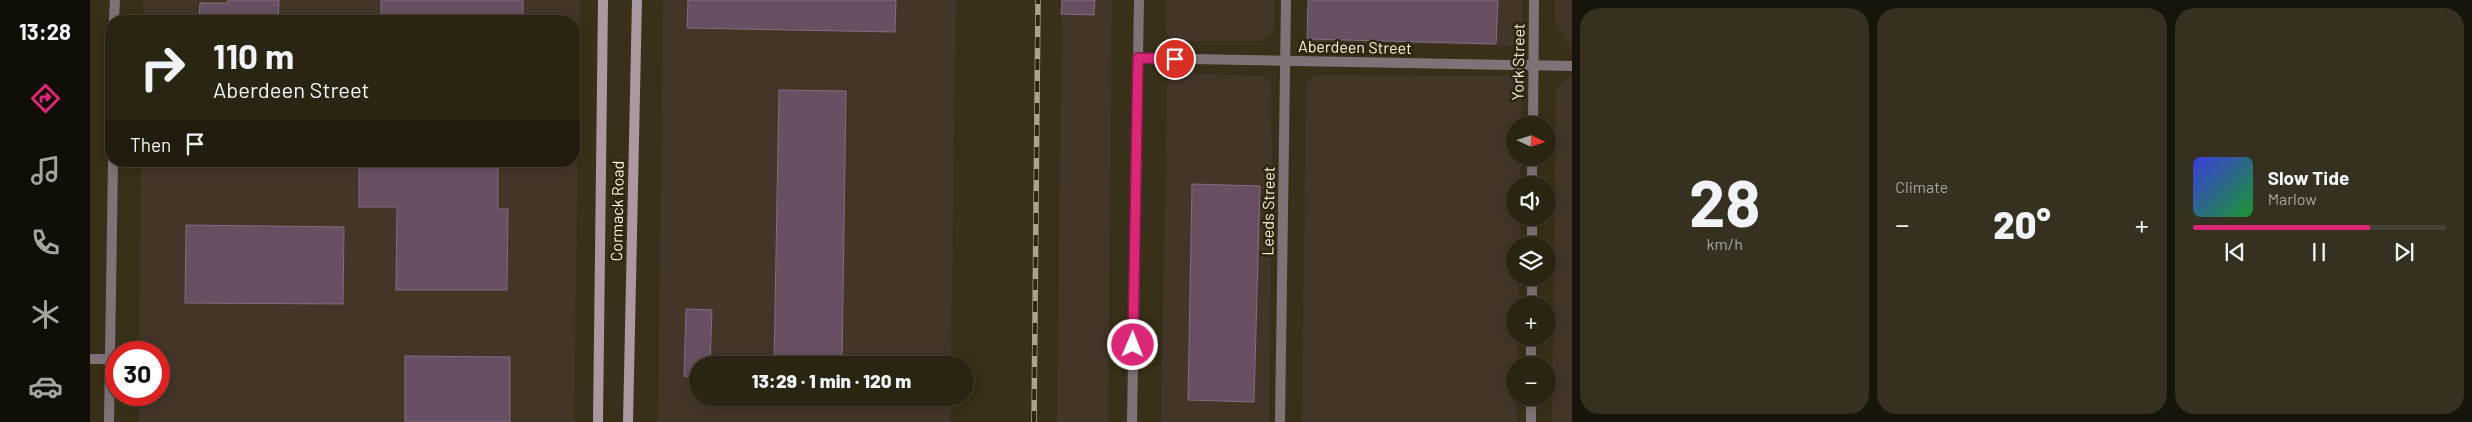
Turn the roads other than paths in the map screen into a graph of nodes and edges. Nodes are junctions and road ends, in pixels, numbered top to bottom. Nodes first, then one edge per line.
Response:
1 (114, 0) edge
2 (604, 0) edge
3 (637, 0) edge
4 (1139, 0) edge
5 (1286, 0) edge
6 (1534, 0) edge
7 (114, 15) edge
8 (1138, 58) junction
9 (1285, 61) junction
10 (1533, 65) junction
11 (1572, 66) edge
12 (1533, 116) edge
13 (113, 167) edge
14 (110, 341) edge
15 (90, 359) edge
16 (105, 360) edge
17 (109, 406) edge
18 (1531, 406) edge
19 (109, 422) edge
20 (598, 422) edge
21 (628, 422) edge
22 (1132, 422) edge
23 (1280, 422) edge
24 (1531, 422) edge

1 - 7 street
2 - 20 street, Cormack Road
3 - 21 street, Cormack Road
4 - 8 street
5 - 9 street, Leeds Street
6 - 10 street, York Street
8 - 9 street, Aberdeen Street
8 - 22 street
9 - 10 street, Aberdeen Street
9 - 23 street, Leeds Street
10 - 11 street, Aberdeen Street
10 - 12 street, York Street
13 - 14 street
15 - 16 street
17 - 19 street
18 - 24 street

